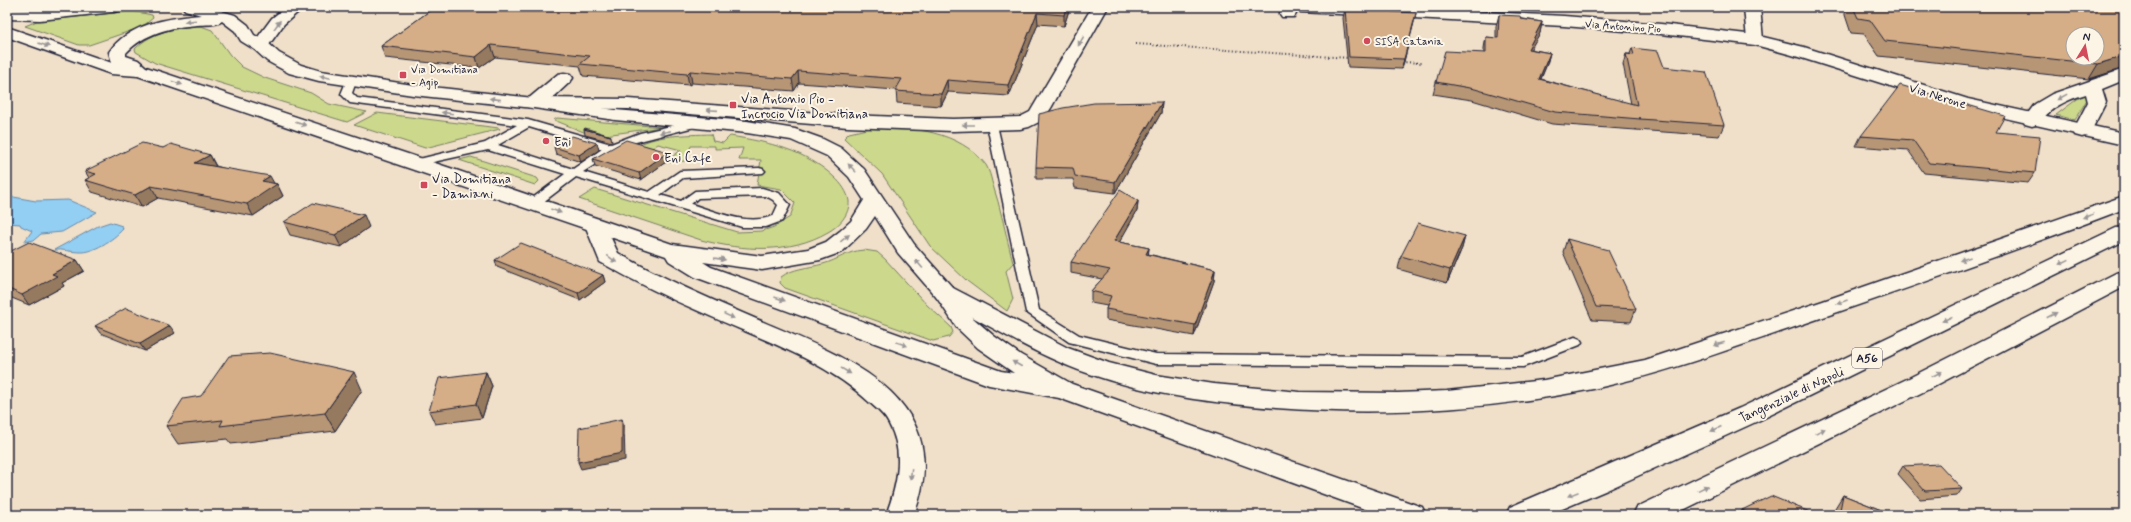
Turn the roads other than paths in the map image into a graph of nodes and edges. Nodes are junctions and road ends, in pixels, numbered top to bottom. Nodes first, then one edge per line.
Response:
1 (114, 7) edge
2 (191, 7) edge
3 (296, 7) edge
4 (1100, 7) edge
5 (1752, 7) edge
6 (1331, 8) edge
7 (1292, 9) edge
8 (7, 14) edge
9 (229, 18) junction
10 (7, 32) edge
11 (1755, 40) junction
12 (260, 45) junction
13 (140, 71) junction
14 (2124, 74) edge
15 (564, 78) dead end
16 (351, 82) junction
17 (2093, 87) junction
18 (534, 103) junction
19 (2032, 120) junction
20 (702, 122) junction
21 (528, 123) junction
22 (992, 125) junction
23 (2082, 131) junction
24 (2124, 139) edge
25 (489, 146) junction
26 (611, 148) junction
27 (415, 163) junction
28 (759, 171) dead end
29 (574, 173) junction
30 (652, 195) junction
31 (874, 200) junction
32 (2124, 202) edge
33 (534, 203) junction
34 (683, 205) junction
35 (596, 225) junction
36 (2124, 233) edge
37 (668, 250) junction
38 (2124, 278) edge
39 (945, 293) junction
40 (1575, 342) dead end
41 (1063, 390) junction
42 (1657, 510) edge
43 (900, 515) edge
44 (1412, 515) edge
45 (1520, 515) edge

1 - 8 main road
2 - 9 main road
12 -> 3 main road
4 -> 22 main road
5 - 11 main road
6 - 7 main road, Via Antonino Pio
6 - 11 main road, Via Antonino Pio
9 - 12 main road
9 -> 13 main road
10 -> 13 main road
11 - 19 main road, Via Nerone
16 -> 12 main road
13 -> 27 main road
14 - 17 main road
15 - 18 main road
18 -> 16 main road
21 -> 16 lane
17 -> 19 main road
17 - 23 main road
18 - 20 main road
22 -> 18 main road
19 - 23 main road, Via Nerone
20 -> 26 lane
31 -> 20 main road
21 - 25 lane
21 - 26 lane
22 - 40 lane
23 - 24 main road, Via Nerone
25 - 27 lane
25 - 29 lane
26 - 29 lane
27 - 33 main road
28 - 30 lane
29 - 30 lane
29 - 33 lane
30 - 34 lane
37 -> 31 main road
39 -> 31 main road
32 -> 39 main road
33 -> 35 main road
34 - 34 lane
35 - 37 main road
35 -> 43 main road
36 -> 45 main road, Tangenziale di Napoli / A56
37 -> 41 main road
42 -> 38 main road
41 -> 39 main road
41 - 44 main road

